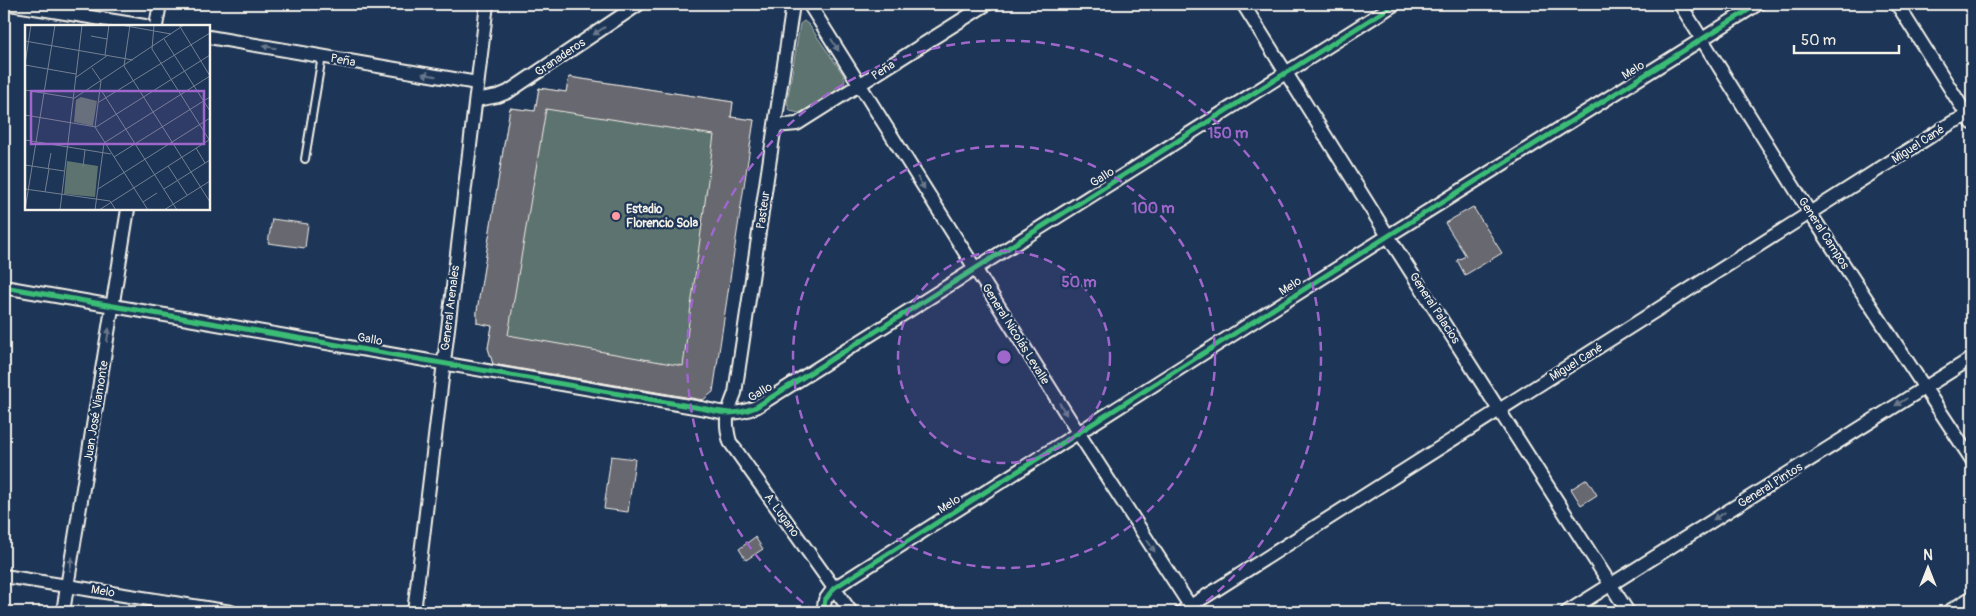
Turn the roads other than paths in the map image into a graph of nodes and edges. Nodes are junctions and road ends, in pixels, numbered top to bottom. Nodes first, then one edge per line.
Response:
1 (10, 4) edge
2 (160, 4) edge
3 (487, 4) edge
4 (639, 4) edge
5 (793, 4) edge
6 (809, 4) edge
7 (987, 4) edge
8 (1243, 4) edge
9 (1394, 4) edge
10 (1680, 4) edge
11 (1758, 4) edge
12 (1897, 4) edge
13 (139, 25) edge
14 (156, 25) edge
15 (210, 37) edge
16 (1702, 39) junction
17 (322, 56) junction
18 (1286, 72) junction
19 (477, 83) junction
20 (860, 85) junction
21 (476, 100) junction
22 (1971, 117) edge
23 (775, 126) junction
24 (305, 159) dead end
25 (128, 210) edge
26 (1810, 213) junction
27 (1388, 236) junction
28 (975, 269) junction
29 (4, 287) edge
30 (113, 305) junction
31 (1972, 358) edge
32 (444, 362) junction
33 (1925, 387) junction
34 (1500, 410) junction
35 (726, 414) junction
36 (1079, 434) junction
37 (1972, 460) edge
38 (4, 576) edge
39 (1610, 585) junction
40 (68, 586) junction
41 (834, 588) junction
42 (1972, 597) edge
43 (1188, 610) edge
44 (63, 612) edge
45 (231, 612) edge
46 (414, 612) edge
47 (823, 612) edge
48 (851, 612) edge
49 (1567, 612) edge
50 (1628, 612) edge
51 (1948, 612) edge

1 - 13 street
2 - 14 street
3 - 19 street, General Arenales
4 -> 21 street, Granaderos
5 - 23 street, Pasteur
6 -> 20 street, General Nicolás Levalle
7 - 20 street, Peña
8 - 18 street, General Palacios
9 - 18 street, Gallo
10 - 16 street, General Campos
11 - 16 street, Melo
12 - 22 street
17 -> 15 street, Peña
16 - 26 street, General Campos
16 - 27 street, Melo
19 -> 17 street, Peña
17 - 24 lane
18 - 27 street, General Palacios
18 - 28 street, Gallo
19 - 21 street, General Arenales
20 - 23 street, Peña
20 -> 28 street, General Nicolás Levalle
21 - 32 street, General Arenales
22 - 26 street, Miguel Cané
23 - 35 street, Pasteur
25 - 30 street, Juan José Viamonte
26 - 33 street, General Campos
26 - 34 street, Miguel Cané
27 - 34 street, General Palacios
27 - 36 street, Melo
28 - 35 street, Gallo
28 -> 36 street, General Nicolás Levalle
29 - 30 street, Gallo
30 - 32 street, Gallo
40 -> 30 street, Juan José Viamonte
31 - 33 street, General Pintos
32 - 35 street, Gallo
32 - 46 street, General Arenales
33 - 37 street, General Campos
33 -> 39 street, General Pintos
34 - 39 street, General Palacios
34 - 43 street, Miguel Cané
35 - 41 street, A. Lugano
36 - 41 street, Melo
36 -> 43 street, General Nicolás Levalle
38 - 40 street, Melo
39 - 49 street, General Pintos
39 - 50 street, General Palacios
40 - 44 street, Juan José Viamonte
40 - 45 street, Melo
41 - 47 street
41 - 48 street, A. Lugano
42 - 51 street

